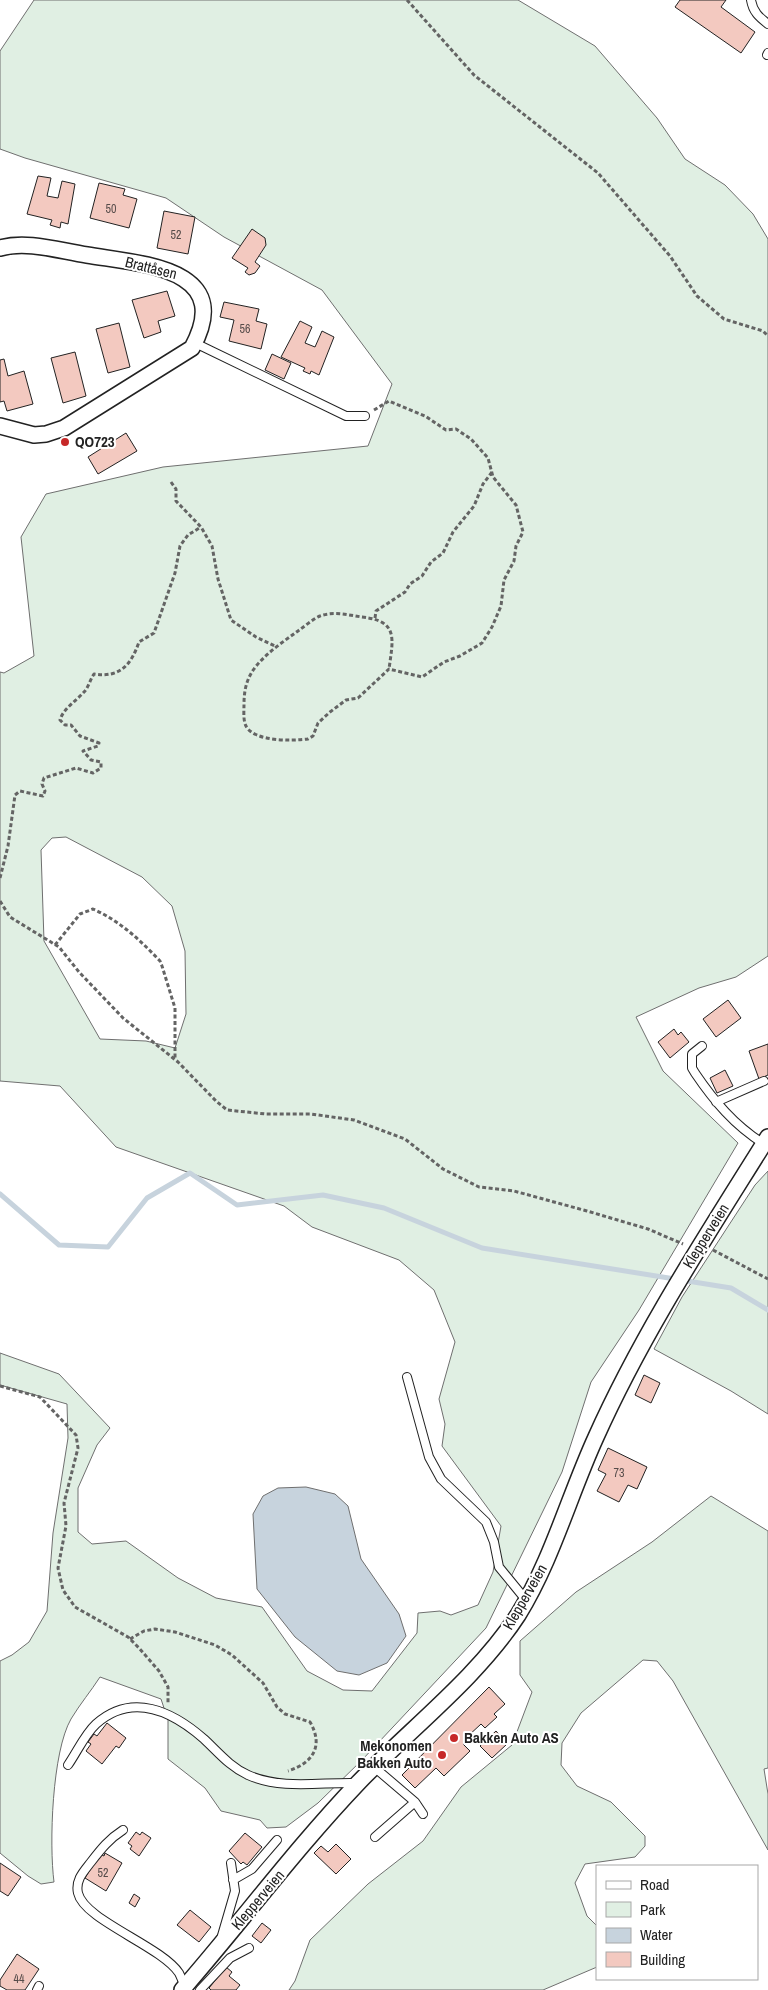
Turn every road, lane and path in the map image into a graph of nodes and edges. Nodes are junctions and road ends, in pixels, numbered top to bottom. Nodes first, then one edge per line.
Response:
1 (407, 0) edge
2 (751, 0) edge
3 (768, 24) edge
4 (0, 248) edge
5 (768, 336) edge
6 (195, 343) junction
7 (365, 416) joint
8 (0, 426) edge
9 (492, 472) junction
10 (171, 482) dead end
11 (201, 527) junction
12 (376, 618) junction
13 (277, 646) junction
14 (389, 669) junction
15 (0, 878) edge
16 (0, 901) edge
17 (55, 945) junction
18 (702, 1046) dead end
19 (175, 1059) junction
20 (764, 1081) dead end
21 (716, 1102) junction
22 (766, 1141) edge
23 (699, 1248) junction
24 (768, 1279) edge
25 (407, 1377) dead end
26 (0, 1386) edge
27 (526, 1600) junction
28 (130, 1639) junction
29 (166, 1714) junction
30 (68, 1765) dead end
31 (374, 1767) junction
32 (264, 1781) junction
33 (358, 1783) junction
34 (415, 1802) junction
35 (423, 1814) dead end
36 (124, 1830) dead end
37 (375, 1837) dead end
38 (278, 1840) dead end
39 (231, 1863) dead end
40 (233, 1880) junction
41 (220, 1945) junction
42 (249, 1948) dead end
43 (189, 1989) edge

1 - 5 path
2 - 3 lane
4 - 6 street, Brattåsen
6 - 7 lane
6 - 8 street
7 - 9 path
9 - 12 path
9 - 14 path
10 - 11 path
11 - 13 path
11 - 15 path
12 - 13 path
12 - 14 path
13 - 14 path
16 - 17 path
17 - 19 path
17 - 19 path
18 - 21 lane
19 - 23 path
20 - 21 lane
21 - 22 lane
22 - 23 street, Klepperveien
23 - 24 path
23 - 27 street, Klepperveien
25 - 27 lane
26 - 28 path
27 - 31 street, Klepperveien
28 - 29 path
28 - 32 path
29 - 30 lane
29 - 32 lane
31 - 33 street, Klepperveien
31 - 34 lane
32 - 33 lane
33 - 41 street, Klepperveien
34 - 35 lane
34 - 37 lane
36 - 43 lane
38 - 40 lane
39 - 40 lane
40 - 41 lane
41 - 43 street, Klepperveien
42 - 43 lane

